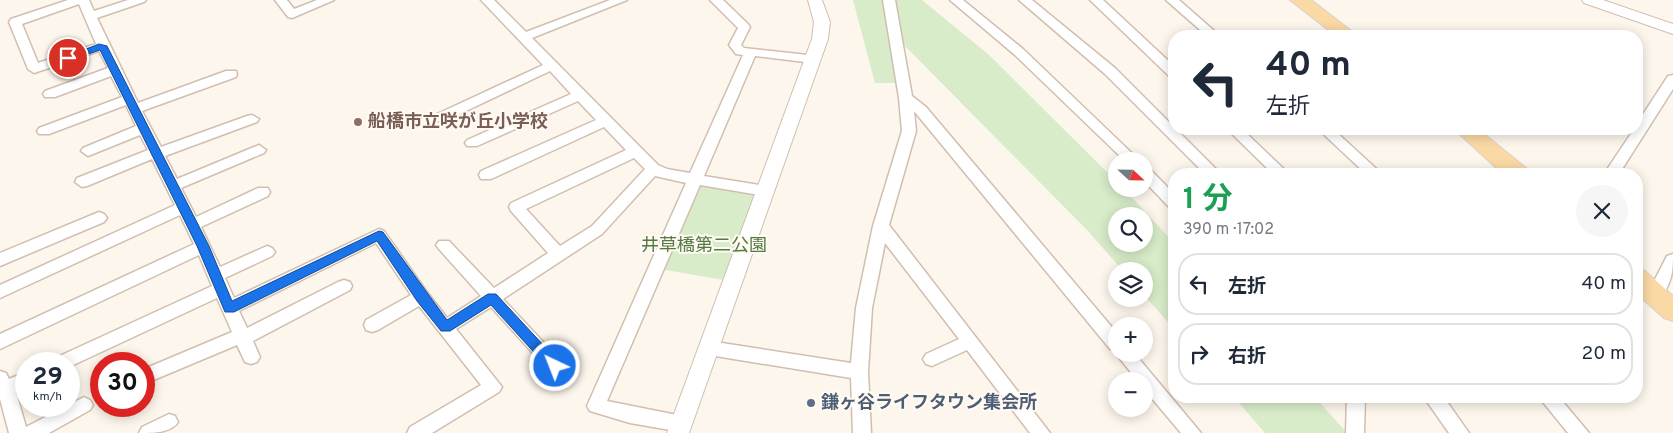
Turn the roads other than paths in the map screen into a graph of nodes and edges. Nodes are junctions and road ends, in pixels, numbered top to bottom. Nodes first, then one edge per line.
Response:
1 (82, 0) edge
2 (140, 0) edge
3 (282, 0) edge
4 (328, 0) edge
5 (487, 0) edge
6 (621, 0) edge
7 (716, 0) edge
8 (815, 0) edge
9 (888, 0) edge
10 (956, 0) edge
11 (1025, 0) edge
12 (1096, 0) edge
13 (1172, 0) edge
14 (1299, 0) edge
15 (1589, 0) edge
16 (90, 16) junction
17 (1673, 29) edge
18 (1207, 30) edge
19 (1340, 30) edge
20 (524, 38) junction
21 (103, 46) junction
22 (750, 53) junction
23 (813, 59) junction
24 (551, 66) junction
25 (1168, 66) edge
26 (115, 70) junction
27 (232, 74) dead end
28 (1673, 80) edge
29 (50, 94) dead end
30 (580, 95) junction
31 (906, 98) junction
32 (132, 104) junction
33 (440, 118) dead end
34 (252, 119) dead end
35 (605, 121) junction
36 (1643, 125) edge
37 (144, 128) junction
38 (1168, 128) edge
39 (44, 131) dead end
40 (1175, 135) edge
41 (1240, 135) edge
42 (1332, 135) edge
43 (1473, 135) edge
44 (1637, 135) edge
45 (472, 143) dead end
46 (259, 150) dead end
47 (88, 151) dead end
48 (635, 152) junction
49 (1124, 152) edge
50 (156, 153) junction
51 (653, 168) junction
52 (1208, 168) edge
53 (1276, 168) edge
54 (1368, 168) edge
55 (1511, 168) edge
56 (1615, 168) edge
57 (486, 175) dead end
58 (693, 180) junction
59 (1153, 181) edge
60 (82, 182) dead end
61 (173, 186) junction
62 (766, 191) junction
63 (263, 192) dead end
64 (1168, 197) edge
65 (183, 207) junction
66 (99, 218) dead end
67 (192, 225) junction
68 (881, 226) junction
69 (444, 245) dead end
70 (203, 246) junction
71 (267, 252) dead end
72 (559, 255) junction
73 (0, 260) edge
74 (1673, 260) edge
75 (218, 282) junction
76 (344, 286) dead end
77 (0, 292) edge
78 (1655, 295) edge
79 (421, 297) junction
80 (492, 298) junction
81 (229, 308) junction
82 (372, 325) dead end
83 (446, 327) junction
84 (1108, 334) edge
85 (242, 337) junction
86 (971, 341) junction
87 (0, 342) edge
88 (709, 348) junction
89 (80, 353) edge
90 (251, 357) dead end
91 (932, 359) dead end
92 (1132, 362) edge
93 (555, 366) dead end
94 (859, 372) junction
95 (155, 373) edge
96 (3, 383) edge
97 (1356, 403) edge
98 (1437, 403) edge
99 (1553, 403) edge
100 (84, 406) dead end
101 (169, 422) dead end
102 (680, 428) edge
103 (18, 433) edge
104 (32, 433) edge
105 (148, 433) edge
106 (416, 433) edge
107 (862, 433) edge
108 (1041, 433) edge
109 (1192, 433) edge
110 (1355, 433) edge
111 (1460, 433) edge
112 (1580, 433) edge

1 - 16 street
1 - 21 street
2 - 16 street
3 - 4 street
5 - 20 street
6 - 20 street
7 - 22 street
8 - 23 street
9 - 31 street
10 - 49 street
11 - 38 street
12 - 25 street
13 - 18 street
14 - 19 main road
15 - 17 street
16 - 21 street
20 - 24 street
21 - 26 street
22 - 23 street
22 - 58 street
23 - 62 street
24 - 30 street
24 - 33 street
26 - 29 street
26 - 32 street
27 - 32 street
28 - 36 street
30 - 35 street
30 - 45 street
31 - 68 street
31 - 84 street
32 - 37 street
32 - 39 street
34 - 50 street
35 - 48 street
35 - 57 street
37 - 47 street
37 - 50 street
40 - 52 street
41 - 53 street
42 - 54 street
43 - 55 main road
44 - 56 street
46 - 61 street
48 - 51 street
48 - 72 street
50 - 60 street
50 - 61 street
51 - 58 street
51 - 72 street
58 - 62 street
58 - 102 street
59 - 64 street
61 - 65 street
62 - 88 street
63 - 67 street
65 - 67 street
65 - 77 street
66 - 73 street
67 - 70 street
68 - 86 street
68 - 94 street
69 - 80 street
70 - 75 street
70 - 87 street
71 - 75 street
72 - 80 street
74 - 78 street
75 - 81 street
75 - 89 street
76 - 85 street
79 - 81 street
79 - 82 street
79 - 83 street
80 - 83 street
80 - 93 street
81 - 85 street
83 - 106 street
85 - 90 street
85 - 95 street
86 - 91 street
86 - 108 street
88 - 94 street
88 - 102 street
92 - 109 street
94 - 107 street
96 - 103 street
97 - 110 street
98 - 111 street
99 - 112 street
100 - 104 street
101 - 105 street

